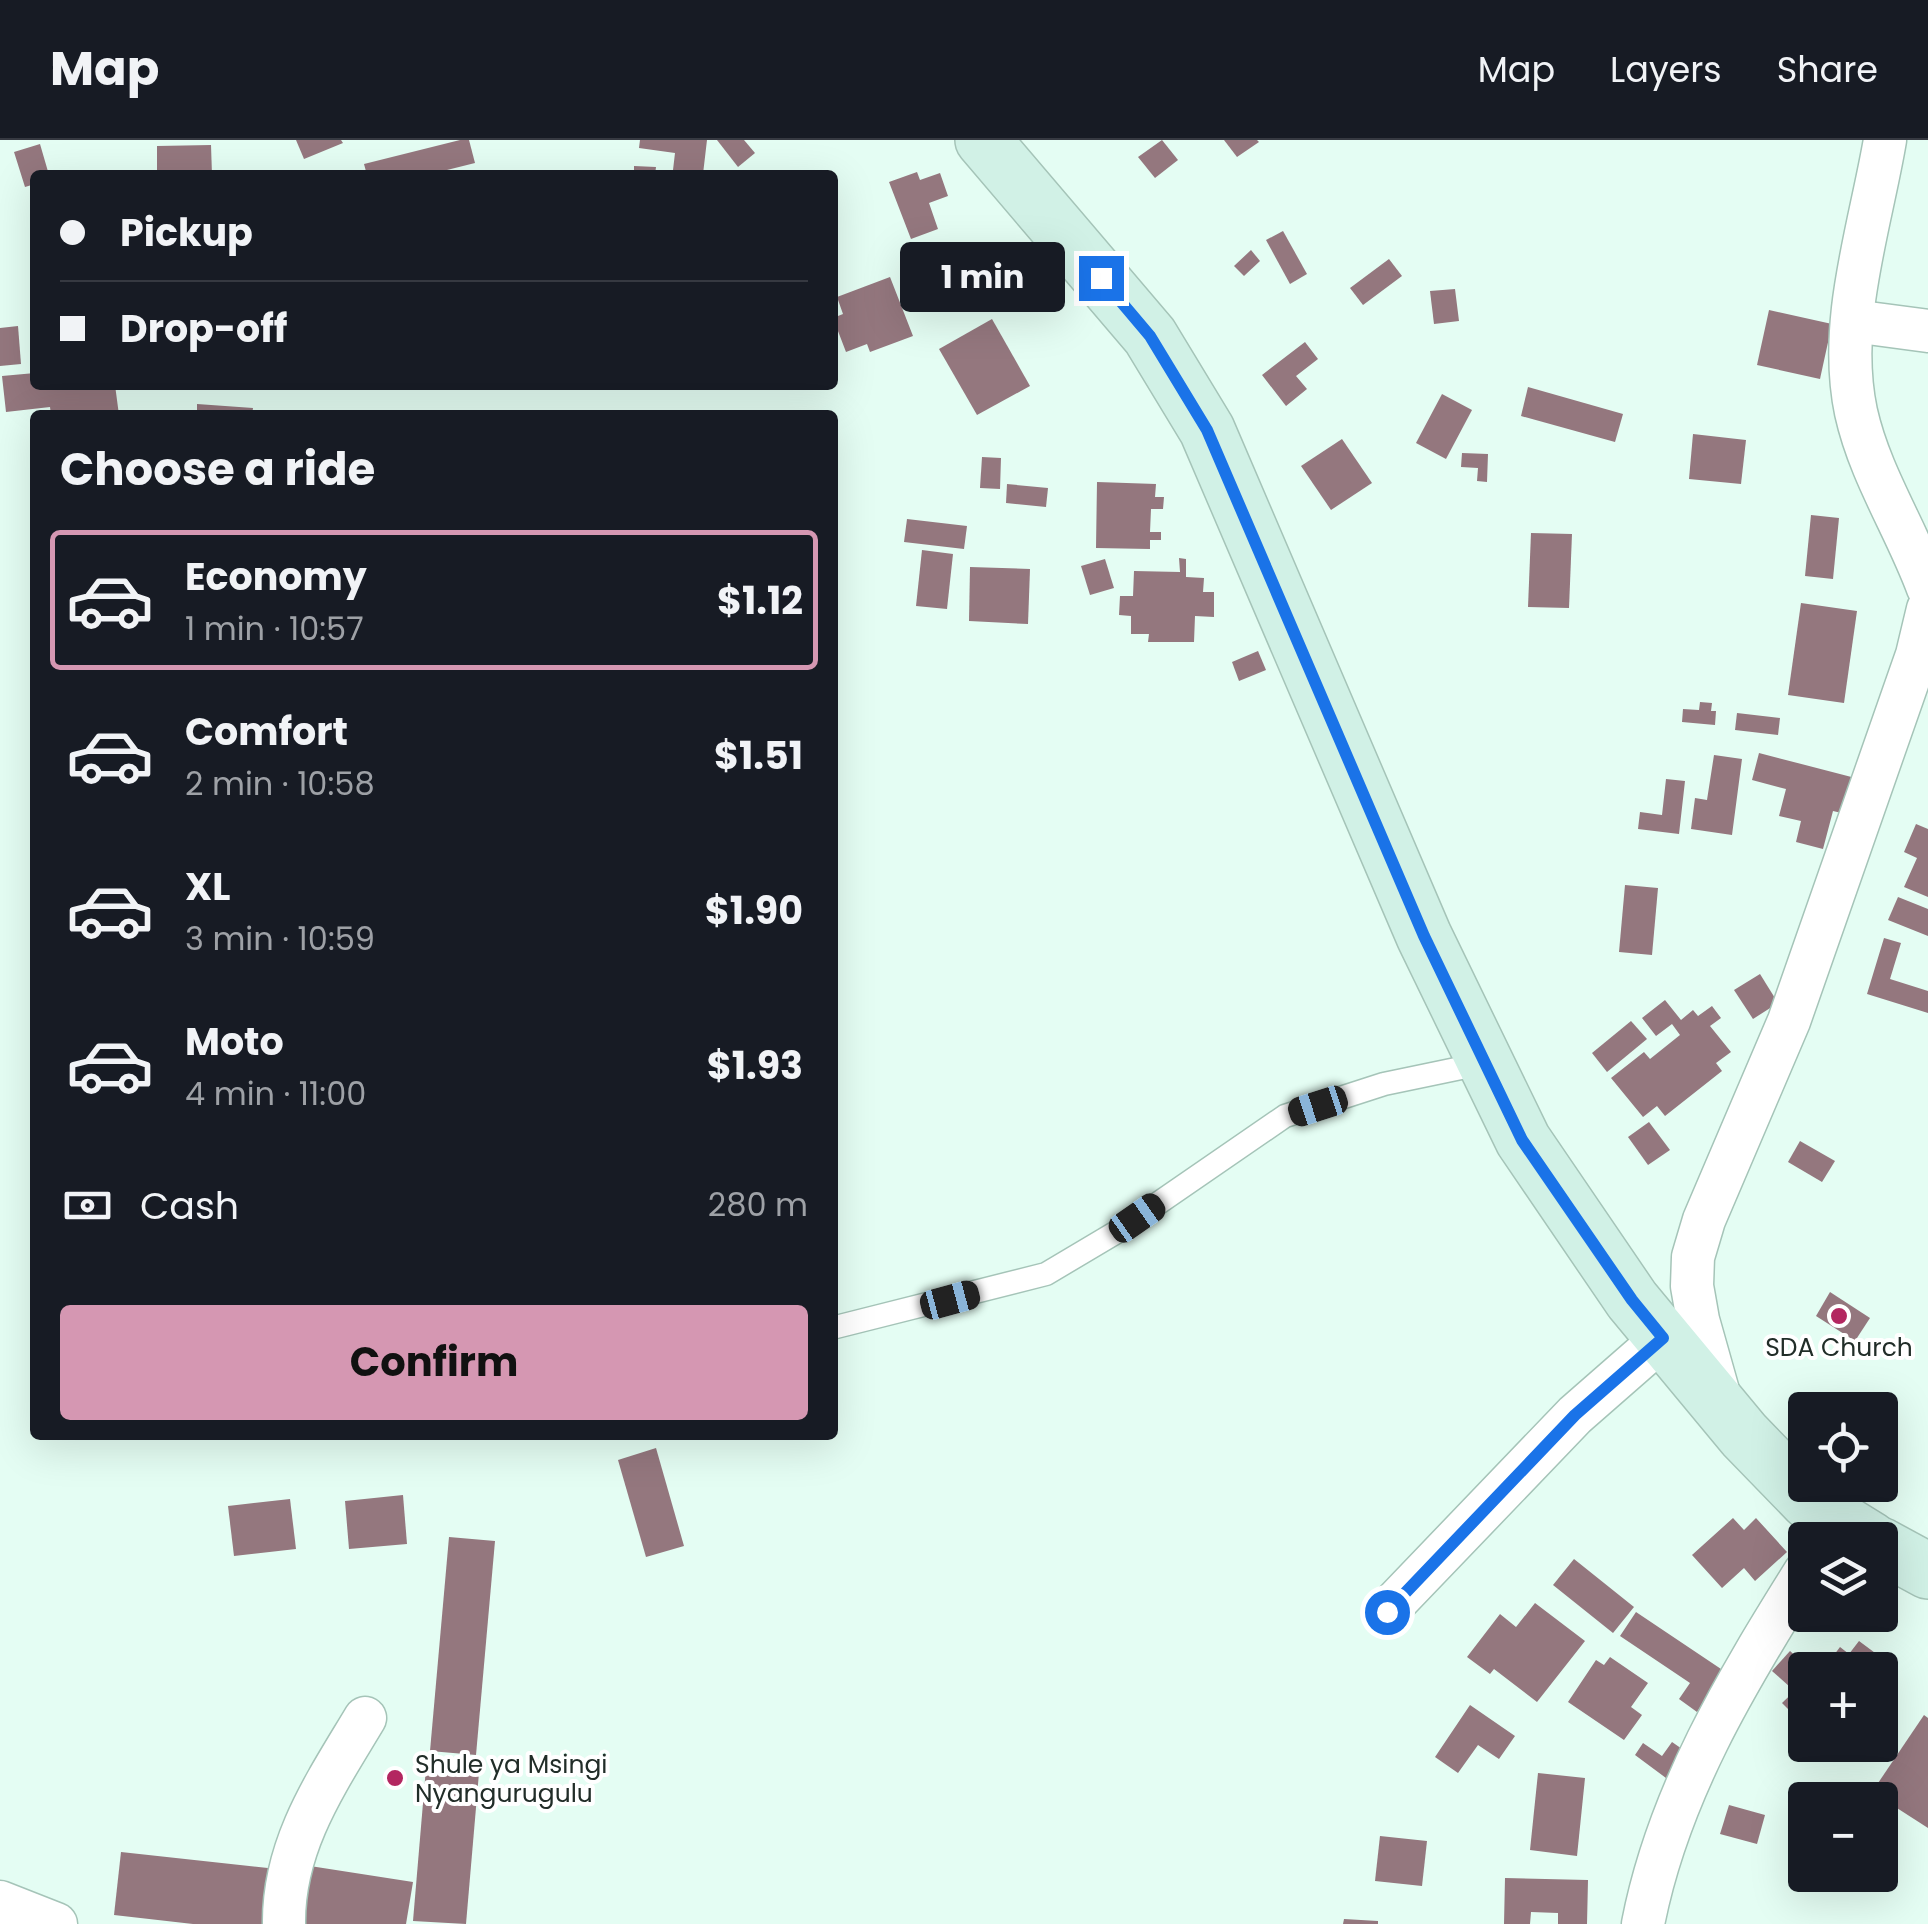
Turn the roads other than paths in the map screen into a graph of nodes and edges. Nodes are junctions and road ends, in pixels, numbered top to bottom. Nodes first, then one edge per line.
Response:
1 (983, 140) edge
2 (1884, 140) edge
3 (1853, 322) junction
4 (1928, 331) edge
5 (1928, 588) edge
6 (1928, 609) edge
7 (1484, 1063) junction
8 (838, 1326) edge
9 (1663, 1338) junction
10 (1723, 1409) junction
11 (1834, 1522) edge
12 (1898, 1557) edge
13 (1928, 1571) edge
14 (1788, 1599) edge
15 (1387, 1612) dead end
16 (365, 1718) dead end
17 (0, 1902) edge
18 (56, 1924) edge
19 (284, 1924) edge
20 (1642, 1924) edge

1 - 7 street
2 - 3 street
3 - 4 street
3 - 5 street
6 - 10 street
7 - 8 lane
7 - 9 street
9 - 10 street
9 - 15 street
10 - 11 street
12 - 13 street
14 - 20 street
16 - 19 street
17 - 18 street

